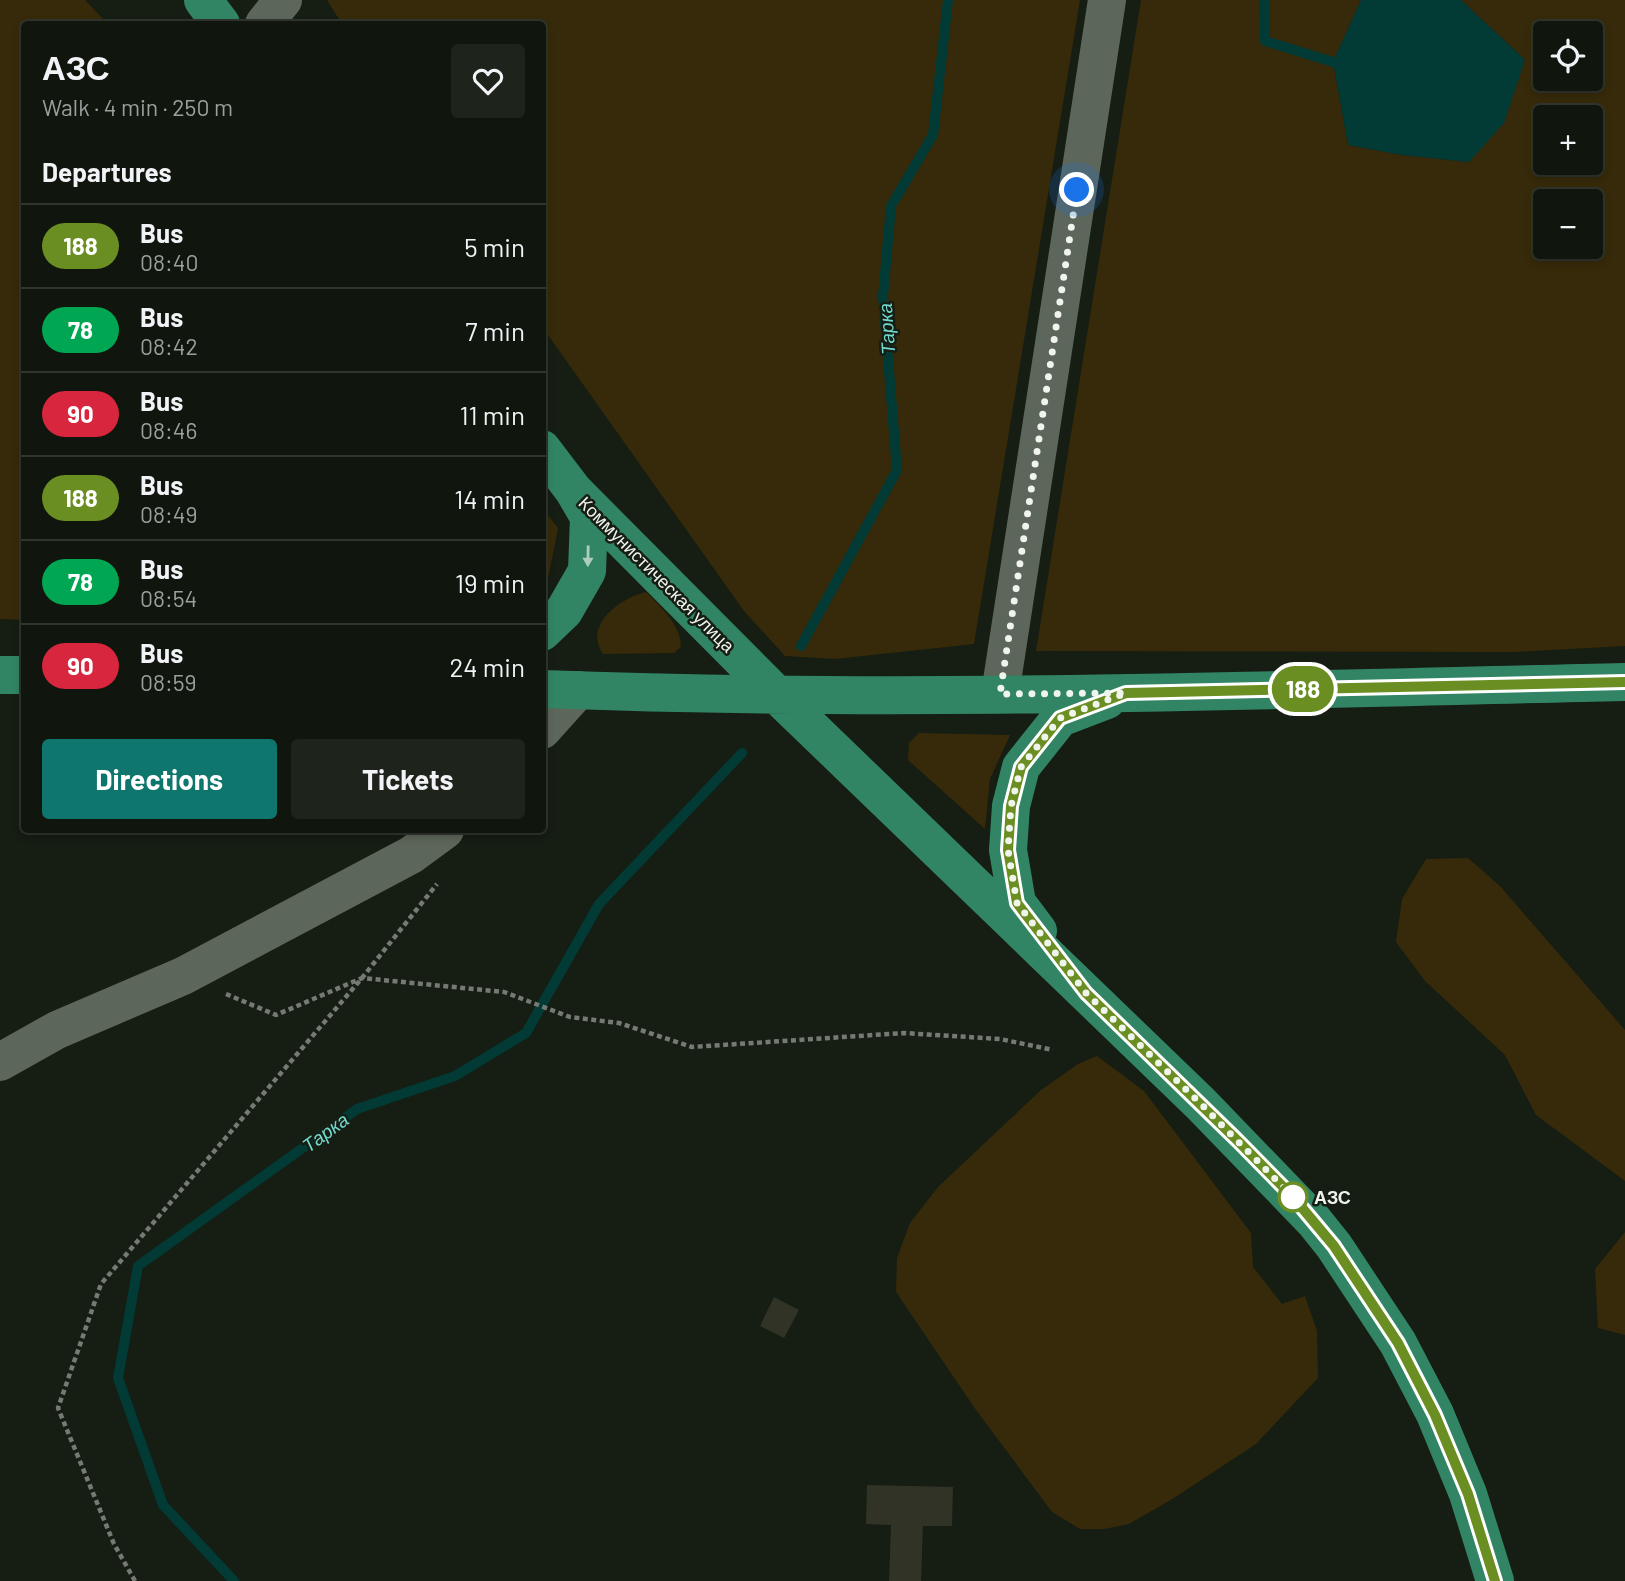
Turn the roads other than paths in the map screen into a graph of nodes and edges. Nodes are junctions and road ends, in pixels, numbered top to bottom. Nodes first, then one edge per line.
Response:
1 (202, 0) edge
2 (283, 0) edge
3 (1107, 0) edge
4 (219, 21) edge
5 (266, 21) edge
6 (546, 454) edge
7 (574, 491) junction
8 (546, 628) edge
9 (0, 675) edge
10 (21, 675) edge
11 (1625, 682) edge
12 (560, 690) edge
13 (1126, 693) junction
14 (776, 694) junction
15 (1000, 694) junction
16 (546, 721) edge
17 (441, 833) edge
18 (1086, 993) junction
19 (0, 1062) edge
20 (1495, 1581) edge

1 - 4 main road
2 - 5 street
3 - 15 street
6 - 7 main road, Коммунистическая улица
7 -> 8 main road
7 - 14 main road, Коммунистическая улица
9 - 10 main road
11 - 13 main road
12 - 14 main road
12 - 16 street
13 - 15 main road
13 - 18 main road
14 - 15 main road
14 - 18 main road, Коммунистическая улица
17 - 19 street
18 - 20 main road

